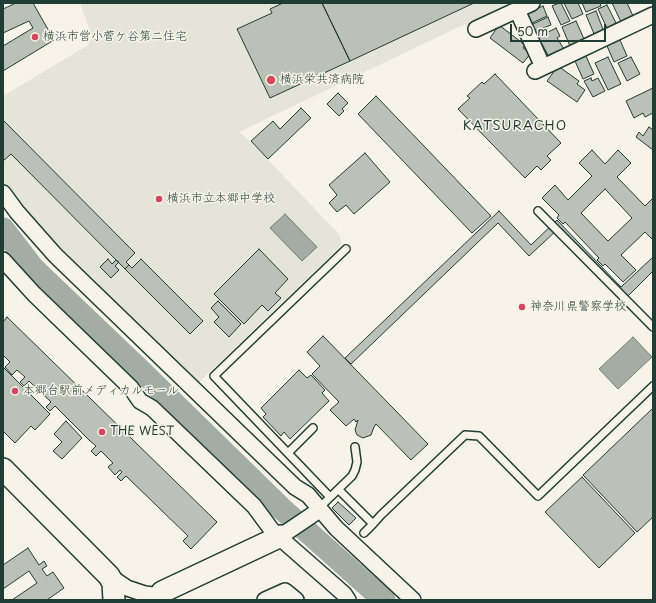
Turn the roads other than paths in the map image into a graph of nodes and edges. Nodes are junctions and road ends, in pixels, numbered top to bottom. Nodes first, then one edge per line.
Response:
1 (532, 3) edge
2 (517, 10) junction
3 (653, 15) edge
4 (476, 29) dead end
5 (3, 194) edge
6 (538, 211) dead end
7 (346, 249) dead end
8 (3, 260) edge
9 (653, 326) edge
10 (653, 386) edge
11 (313, 428) dead end
12 (356, 447) dead end
13 (288, 453) junction
14 (3, 469) edge
15 (339, 490) junction
16 (330, 497) junction
17 (317, 510) junction
18 (373, 524) junction
19 (364, 534) dead end
20 (280, 536) junction
21 (109, 576) junction
22 (154, 596) edge
23 (114, 600) edge
24 (265, 600) edge
25 (296, 600) edge
26 (348, 600) edge
27 (413, 600) edge

1 - 2 street
2 - 3 street
2 - 4 street
5 - 17 street
6 - 9 lane
7 - 13 lane
8 - 20 street
10 - 18 lane
11 - 13 lane
12 - 15 lane
13 - 16 lane
14 - 21 street
15 - 16 lane
15 - 18 lane
16 - 17 lane
17 - 20 street
17 - 27 street
18 - 19 lane
20 - 22 street
20 - 26 street
21 - 22 street
21 - 23 street
24 - 25 street

